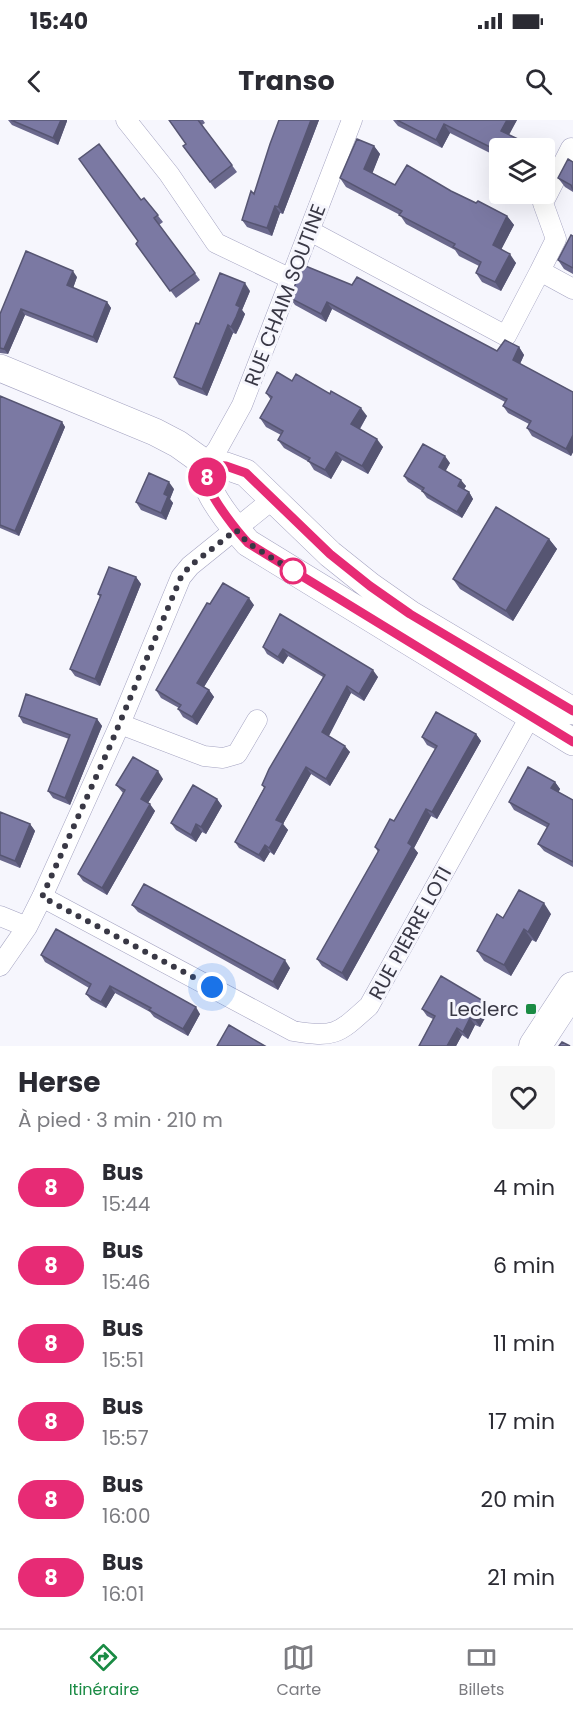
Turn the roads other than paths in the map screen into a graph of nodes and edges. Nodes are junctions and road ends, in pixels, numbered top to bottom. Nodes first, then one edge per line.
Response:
1 (126, 120) edge
2 (352, 120) edge
3 (571, 148) dead end
4 (310, 231) junction
5 (540, 271) junction
6 (291, 279) junction
7 (573, 289) edge
8 (0, 368) edge
9 (206, 464) junction
10 (273, 499) junction
11 (236, 530) junction
12 (538, 705) junction
13 (573, 711) edge
14 (257, 720) dead end
15 (120, 724) junction
16 (573, 742) edge
17 (42, 897) junction
18 (0, 916) edge
19 (27, 927) junction
20 (0, 966) edge
21 (573, 988) edge
22 (535, 1046) edge

1 - 6 street
2 - 4 street, RUE CHAIM SOUTINE
3 - 5 street
4 - 5 street
4 - 6 street, RUE CHAIM SOUTINE
5 - 7 street
6 - 9 street, RUE CHAIM SOUTINE
8 - 9 street
9 - 10 street
9 - 11 street
10 - 11 street
10 - 12 street
11 - 12 street
11 - 15 street
12 - 13 street
12 - 16 street
12 - 17 street, RUE PIERRE LOTI
14 - 15 street
15 - 17 street
17 - 19 street
18 - 19 street
19 - 20 street
21 - 22 main road

